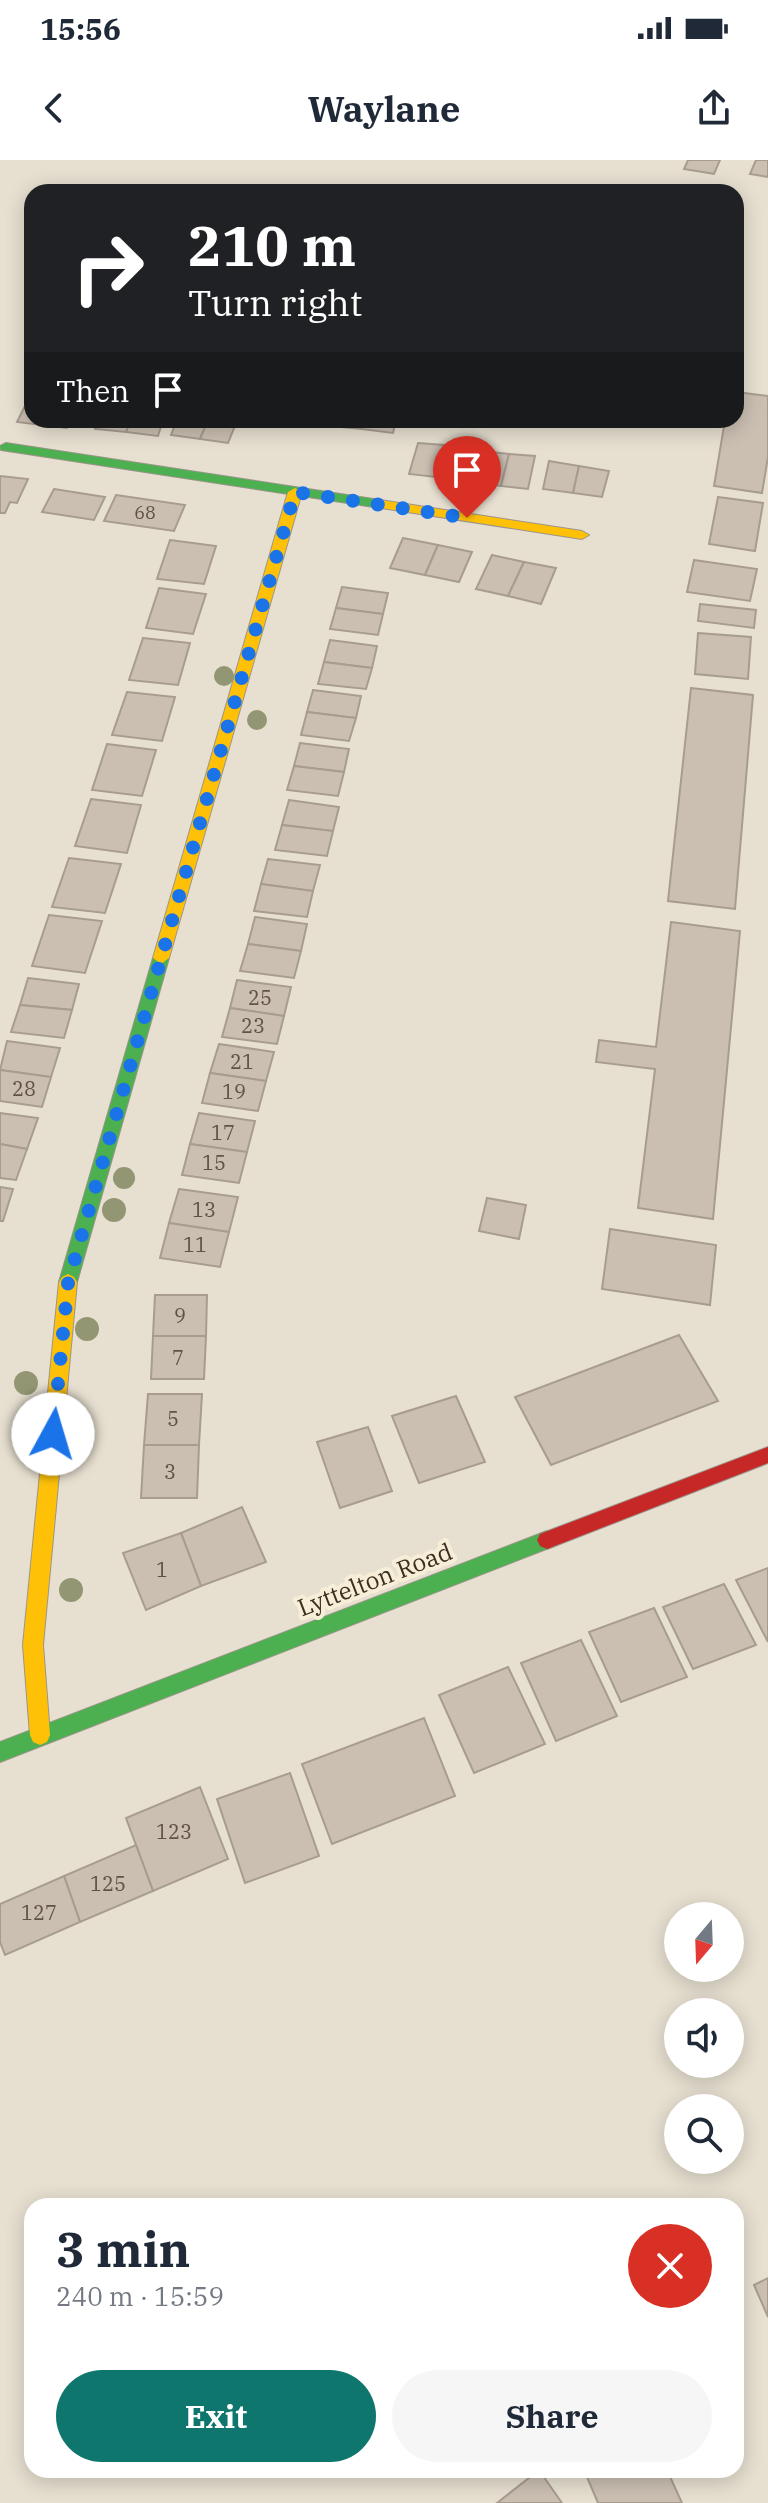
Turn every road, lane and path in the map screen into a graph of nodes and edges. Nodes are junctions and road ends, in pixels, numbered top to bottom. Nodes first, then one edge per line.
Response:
1 (6, 447) dead end
2 (295, 492) junction
3 (582, 535) dead end
4 (768, 1455) edge
5 (40, 1735) junction
6 (0, 1752) edge

1 - 2 street
2 - 3 street
2 - 5 street
4 - 5 street, Lyttelton Road
5 - 6 street, Lyttelton Road

